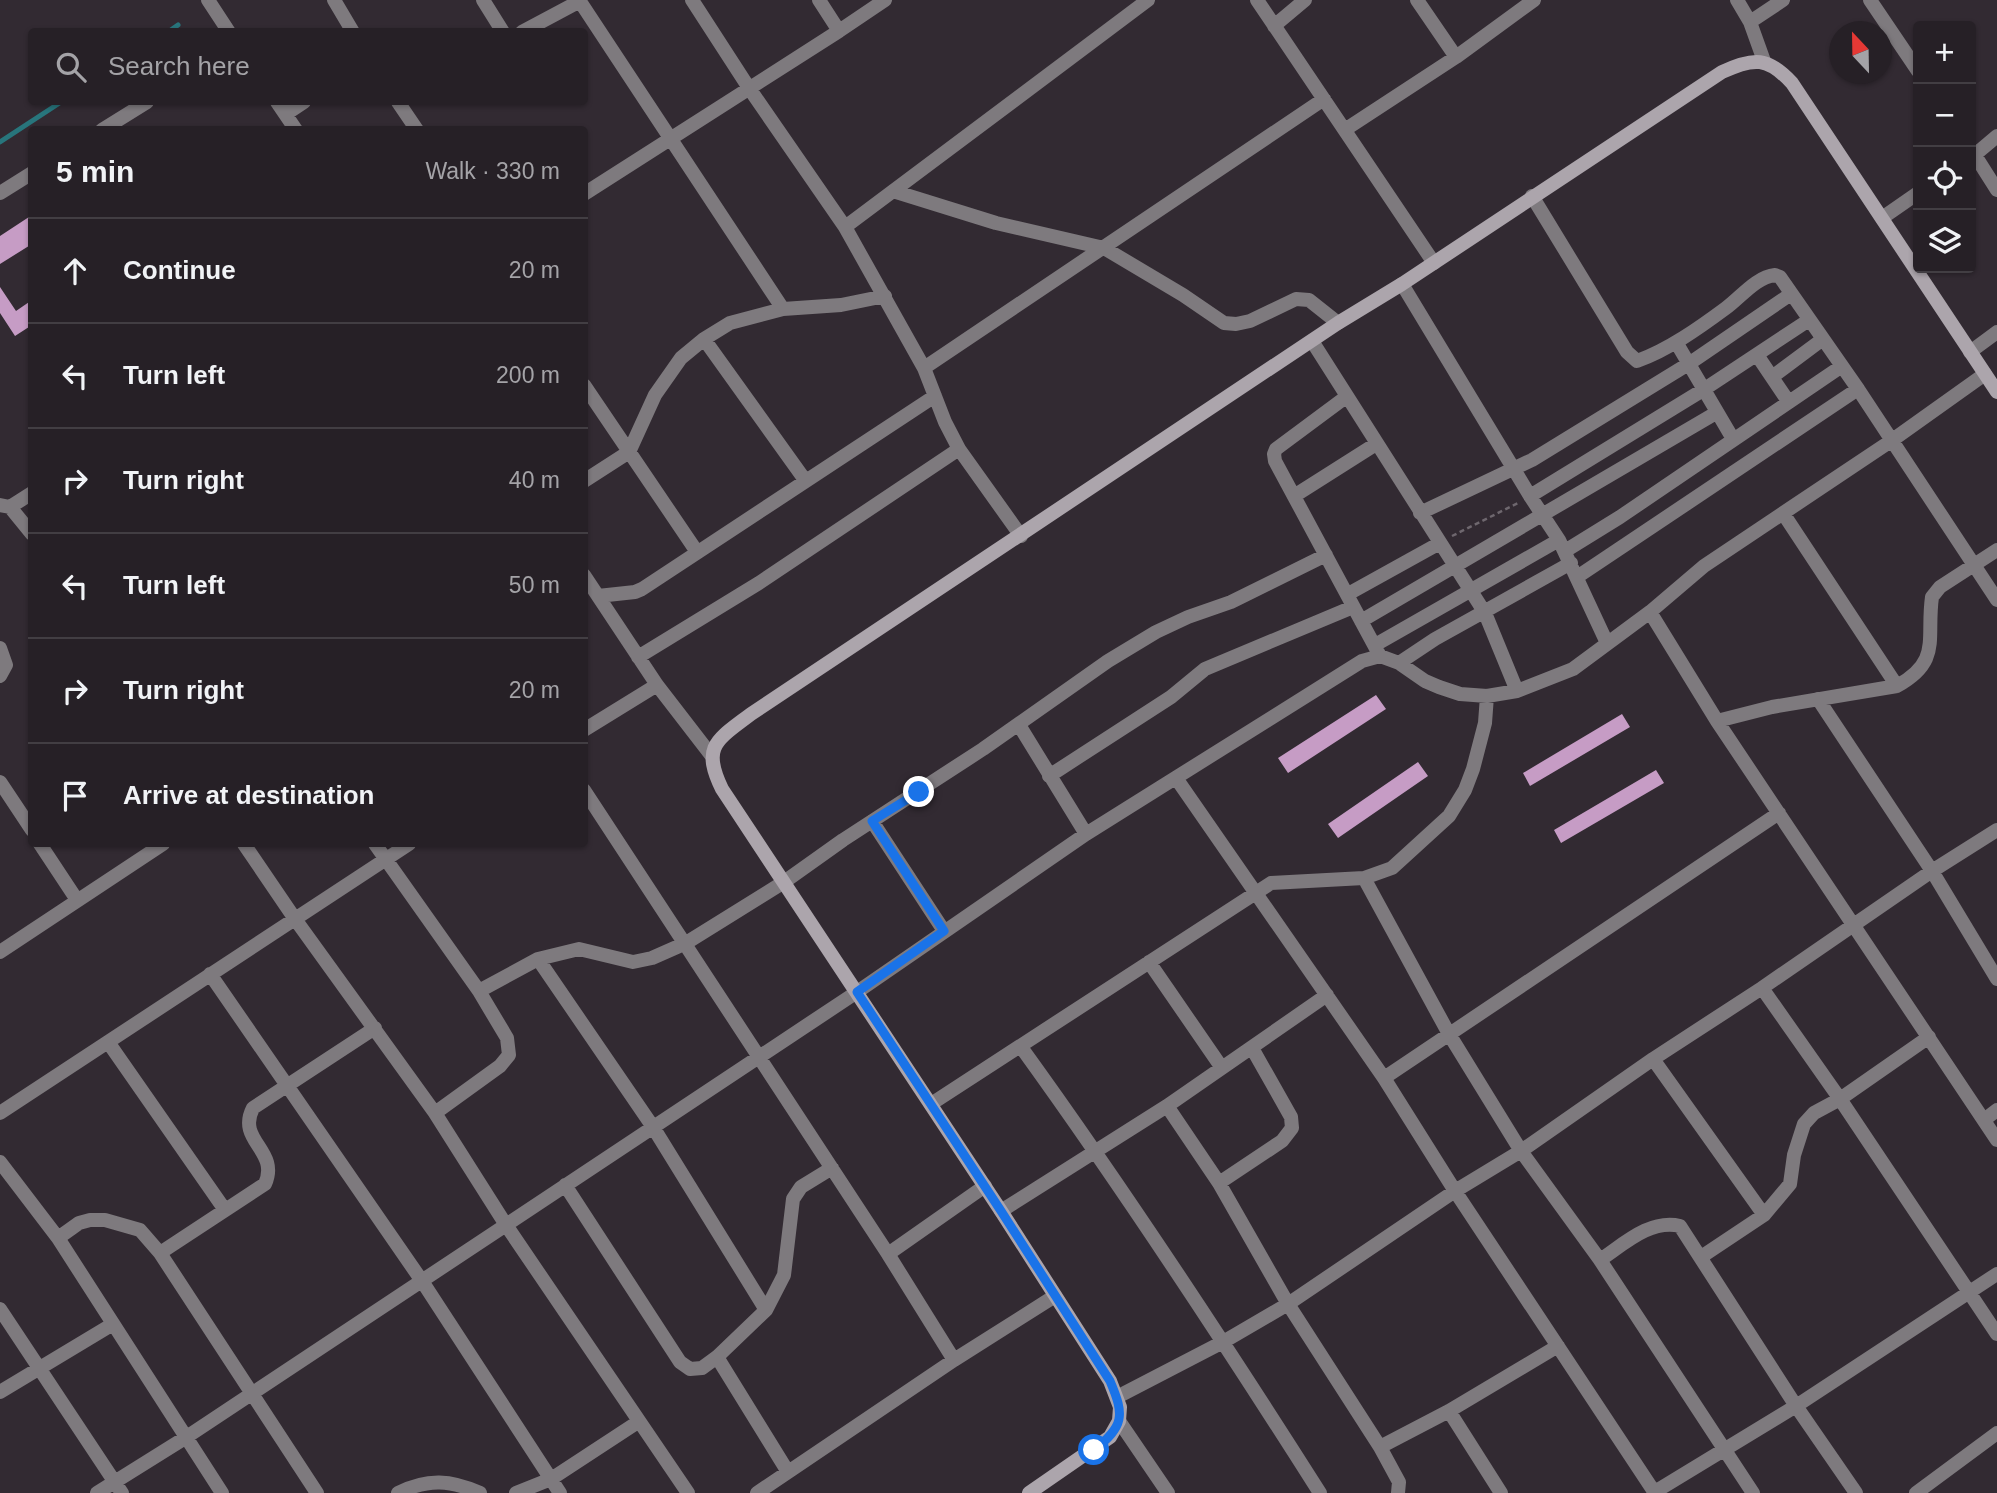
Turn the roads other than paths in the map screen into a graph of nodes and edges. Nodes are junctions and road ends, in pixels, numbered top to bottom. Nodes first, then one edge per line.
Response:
1 (208, 0) edge
2 (334, 0) edge
3 (483, 0) edge
4 (580, 0) edge
5 (692, 0) edge
6 (819, 0) edge
7 (885, 0) edge
8 (1148, 0) edge
9 (1257, 0) edge
10 (1305, 0) edge
11 (1417, 0) edge
12 (1534, 0) edge
13 (1737, 0) edge
14 (1783, 0) edge
15 (1870, 0) edge
16 (1750, 22) junction
17 (1274, 26) junction
18 (226, 28) edge
19 (351, 28) edge
20 (500, 28) edge
21 (529, 28) edge
22 (839, 32) junction
23 (1456, 57) junction
24 (1764, 61) junction
25 (1913, 64) edge
26 (749, 88) junction
27 (1324, 99) junction
28 (142, 105) edge
29 (400, 105) edge
30 (281, 108) edge
31 (108, 126) edge
32 (293, 126) edge
33 (413, 126) edge
34 (1346, 130) junction
35 (1997, 136) edge
36 (669, 138) junction
37 (1976, 151) edge
38 (1976, 160) edge
39 (28, 176) edge
40 (1997, 190) edge
41 (588, 191) edge
42 (893, 191) junction
43 (0, 193) edge
44 (1532, 196) junction
45 (1913, 196) edge
46 (1882, 218) junction
47 (845, 227) junction
48 (1104, 248) junction
49 (1434, 263) junction
50 (1402, 284) junction
51 (1791, 294) junction
52 (885, 296) junction
53 (783, 309) junction
54 (1809, 320) junction
55 (1338, 323) junction
56 (1997, 332) edge
57 (704, 339) junction
58 (1824, 339) junction
59 (1312, 341) junction
60 (1676, 342) junction
61 (1970, 352) junction
62 (1757, 355) junction
63 (1690, 363) junction
64 (1842, 366) junction
65 (924, 368) junction
66 (1985, 374) junction
67 (1772, 377) junction
68 (1858, 389) junction
69 (1703, 390) junction
70 (588, 391) edge
71 (1997, 393) edge
72 (935, 396) junction
73 (1346, 397) junction
74 (1788, 401) junction
75 (1716, 414) junction
76 (1733, 439) junction
77 (1891, 441) junction
78 (1376, 444) junction
79 (959, 449) junction
80 (629, 452) junction
81 (1514, 467) junction
82 (588, 478) edge
83 (805, 480) junction
84 (28, 495) edge
85 (1294, 496) junction
86 (1530, 496) junction
87 (5, 506) edge
88 (1420, 513) junction
89 (1783, 513) junction
90 (1542, 515) junction
91 (28, 530) edge
92 (1021, 536) junction
93 (1440, 543) junction
94 (1997, 550) edge
95 (1565, 551) junction
96 (697, 552) junction
97 (1326, 555) junction
98 (1972, 565) junction
99 (1456, 568) junction
100 (1577, 577) junction
101 (588, 581) edge
102 (1469, 590) junction
103 (598, 596) junction
104 (1350, 600) junction
105 (1997, 600) edge
106 (1650, 612) junction
107 (1485, 613) junction
108 (1361, 621) junction
109 (1607, 643) junction
110 (0, 648) edge
111 (1377, 650) junction
112 (638, 657) junction
113 (1399, 663) junction
114 (0, 677) edge
115 (657, 685) junction
116 (1897, 687) junction
117 (1517, 691) junction
118 (1487, 696) junction
119 (1818, 699) junction
120 (1717, 721) junction
121 (1019, 724) junction
122 (588, 728) edge
123 (711, 755) junction
124 (1049, 776) junction
125 (1177, 778) junction
126 (0, 782) edge
127 (588, 796) edge
128 (1779, 813) junction
129 (872, 821) junction
130 (28, 824) edge
131 (1997, 830) edge
132 (1086, 834) junction
133 (42, 847) edge
134 (158, 847) edge
135 (246, 847) edge
136 (377, 847) edge
137 (404, 847) edge
138 (385, 859) junction
139 (1932, 871) junction
140 (1364, 877) junction
141 (784, 882) junction
142 (1255, 892) junction
143 (77, 900) junction
144 (295, 919) junction
145 (1853, 925) junction
146 (944, 931) junction
147 (687, 943) junction
148 (0, 951) edge
149 (538, 958) junction
150 (1149, 962) junction
151 (210, 974) junction
152 (1997, 979) edge
153 (1762, 988) junction
154 (479, 991) junction
155 (857, 992) junction
156 (1327, 996) junction
157 (375, 1028) junction
158 (1449, 1034) junction
159 (1929, 1037) junction
160 (108, 1042) junction
161 (1021, 1047) junction
162 (1252, 1048) junction
163 (760, 1056) junction
164 (1653, 1059) junction
165 (1222, 1068) junction
166 (1384, 1078) junction
167 (287, 1085) junction
168 (1840, 1099) junction
169 (931, 1104) junction
170 (1167, 1106) junction
171 (1997, 1110) edge
172 (0, 1113) edge
173 (435, 1113) junction
174 (1984, 1120) junction
175 (653, 1126) junction
176 (1997, 1140) edge
177 (1095, 1149) junction
178 (1521, 1151) junction
179 (0, 1162) edge
180 (832, 1168) junction
181 (1219, 1182) junction
182 (565, 1185) junction
183 (985, 1186) junction
184 (1455, 1191) junction
185 (225, 1210) junction
186 (1001, 1211) junction
187 (1764, 1215) junction
188 (506, 1225) junction
189 (58, 1238) junction
190 (160, 1253) junction
191 (888, 1254) junction
192 (1701, 1257) junction
193 (1600, 1260) junction
194 (1997, 1273) edge
195 (422, 1281) junction
196 (1969, 1291) junction
197 (1055, 1296) junction
198 (1288, 1304) junction
199 (0, 1309) edge
200 (766, 1310) junction
201 (113, 1324) junction
202 (1997, 1334) edge
203 (1223, 1342) junction
204 (1558, 1346) junction
205 (717, 1357) junction
206 (954, 1360) junction
207 (39, 1368) junction
208 (0, 1392) edge
209 (250, 1394) junction
210 (1117, 1397) junction
211 (1796, 1406) junction
212 (1449, 1411) junction
213 (1119, 1421) junction
214 (638, 1422) junction
215 (1997, 1433) edge
216 (185, 1438) junction
217 (1380, 1447) junction
218 (1727, 1449) junction
219 (788, 1472) junction
220 (551, 1479) junction
221 (119, 1488) edge
222 (403, 1492) edge
223 (97, 1493) edge
224 (222, 1493) edge
225 (317, 1493) edge
226 (480, 1493) edge
227 (516, 1493) edge
228 (560, 1493) edge
229 (688, 1493) edge
230 (757, 1493) edge
231 (1029, 1493) edge
232 (1168, 1493) edge
233 (1320, 1493) edge
234 (1398, 1493) edge
235 (1501, 1493) edge
236 (1654, 1493) edge
237 (1753, 1493) edge
238 (1856, 1493) edge
239 (1916, 1493) edge

1 - 18 street
2 - 19 street
3 - 20 street
4 - 21 street
4 - 36 street
5 - 26 street
6 - 22 street
7 - 22 street
8 - 42 street
9 - 17 street
10 - 17 street
11 - 23 street
12 - 23 street
13 - 16 street
14 - 16 street
15 - 25 street
16 - 24 street
17 - 27 street
22 - 26 street
23 - 34 street
24 - 44 main road
24 - 46 main road
26 - 36 street
26 - 47 street
27 - 34 street
27 - 48 street
28 - 31 street
29 - 33 street
30 - 32 street
34 - 49 street
35 - 37 street
36 - 41 street
36 - 53 street
38 - 40 street
39 - 43 street
42 - 47 street
42 - 48 street
44 - 49 main road
44 - 60 street
45 - 46 street
46 - 61 main road
47 - 52 street
48 - 55 street
48 - 65 street
49 - 50 main road
50 - 55 main road
50 - 81 street
51 - 54 street
51 - 60 street
51 - 63 street
52 - 53 street
52 - 65 street
53 - 57 street
54 - 58 street
54 - 62 street
55 - 59 main road
56 - 61 street
57 - 80 street
57 - 83 street
58 - 64 street
58 - 67 street
59 - 73 street
59 - 92 main road
60 - 63 street
61 - 66 main road
62 - 67 street
62 - 69 street
63 - 69 street
63 - 81 street
64 - 68 street
64 - 74 street
65 - 72 street
66 - 71 main road
66 - 77 street
67 - 74 street
68 - 77 street
68 - 100 street
69 - 75 street
69 - 86 street
70 - 80 street
72 - 79 street
72 - 83 street
73 - 78 street
73 - 85 street
74 - 76 street
75 - 76 street
75 - 90 street
76 - 95 street
77 - 89 street
77 - 98 street
78 - 85 street
78 - 88 street
79 - 92 street
79 - 112 street
80 - 82 street
80 - 96 street
81 - 86 street
81 - 88 street
83 - 96 street
84 - 87 street
85 - 97 street
86 - 90 street
87 - 91 street
88 - 93 street
89 - 106 street
89 - 116 street
90 - 95 street
90 - 99 street
92 - 123 main road
93 - 99 street
93 - 104 street
94 - 98 street
95 - 100 street
95 - 102 street
95 - 107 street
96 - 103 street
97 - 104 street
97 - 121 street
98 - 105 street
98 - 116 street
99 - 102 street
99 - 108 street
100 - 109 street
101 - 103 street
102 - 107 street
102 - 111 street
103 - 112 street
104 - 108 street
104 - 124 street
106 - 109 street
106 - 120 street
107 - 113 street
107 - 117 street
108 - 111 street
109 - 117 street
110 - 114 street
111 - 113 street
111 - 125 street
112 - 115 street
113 - 118 street
115 - 122 street
115 - 123 street
116 - 119 street
117 - 118 street
118 - 140 street
119 - 120 street
119 - 139 street
120 - 128 street
121 - 124 street
121 - 129 street
123 - 141 main road
124 - 132 street
125 - 132 street
125 - 142 street
126 - 130 street
127 - 147 street
128 - 145 street
128 - 158 street
129 - 141 street
129 - 146 street
131 - 139 street
132 - 146 street
133 - 143 street
134 - 143 street
135 - 144 street
136 - 138 street
137 - 138 street
138 - 144 street
138 - 154 street
139 - 145 street
139 - 152 street
140 - 142 street
140 - 158 street
141 - 147 street
141 - 155 main road
142 - 150 street
142 - 156 street
143 - 148 street
144 - 151 street
144 - 157 street
145 - 153 street
145 - 159 street
146 - 155 street
147 - 149 street
147 - 163 street
149 - 154 street
149 - 175 street
150 - 161 street
150 - 165 street
151 - 160 street
151 - 167 street
153 - 164 street
153 - 168 street
154 - 173 street
155 - 163 street
155 - 169 main road
156 - 162 street
156 - 166 street
157 - 167 street
157 - 173 street
158 - 166 street
158 - 178 street
159 - 168 street
159 - 174 street
160 - 172 street
160 - 185 street
161 - 169 street
161 - 177 street
162 - 165 street
162 - 181 street
163 - 175 street
163 - 180 street
164 - 178 street
164 - 187 street
165 - 170 street
166 - 184 street
167 - 185 street
167 - 195 street
168 - 187 street
168 - 196 street
169 - 183 main road
170 - 177 street
170 - 181 street
171 - 174 street
173 - 188 street
174 - 176 street
175 - 182 street
175 - 200 street
177 - 186 street
177 - 203 street
178 - 184 street
178 - 193 street
179 - 189 street
180 - 191 street
180 - 200 street
181 - 198 street
182 - 188 street
182 - 205 street
183 - 186 main road
183 - 191 street
184 - 198 street
184 - 204 street
185 - 190 street
186 - 197 main road
187 - 192 street
188 - 195 street
188 - 214 street
189 - 190 street
189 - 201 street
190 - 209 street
191 - 206 street
192 - 193 street
192 - 211 street
193 - 218 street
194 - 196 street
195 - 209 street
195 - 220 street
196 - 202 street
196 - 211 street
197 - 206 street
197 - 210 main road
198 - 203 street
198 - 217 street
199 - 207 street
200 - 205 street
201 - 207 street
201 - 216 street
203 - 210 street
203 - 233 street
204 - 212 street
204 - 236 street
205 - 219 street
206 - 219 street
207 - 208 street
207 - 221 street
209 - 216 street
209 - 225 street
210 - 213 main road
211 - 218 street
211 - 238 street
212 - 217 street
212 - 235 street
213 - 231 main road
213 - 232 street
214 - 220 street
214 - 229 street
215 - 239 street
216 - 221 street
216 - 224 street
217 - 234 street
218 - 236 street
218 - 237 street
219 - 230 street
220 - 227 street
220 - 228 street
221 - 223 street
222 - 226 street

